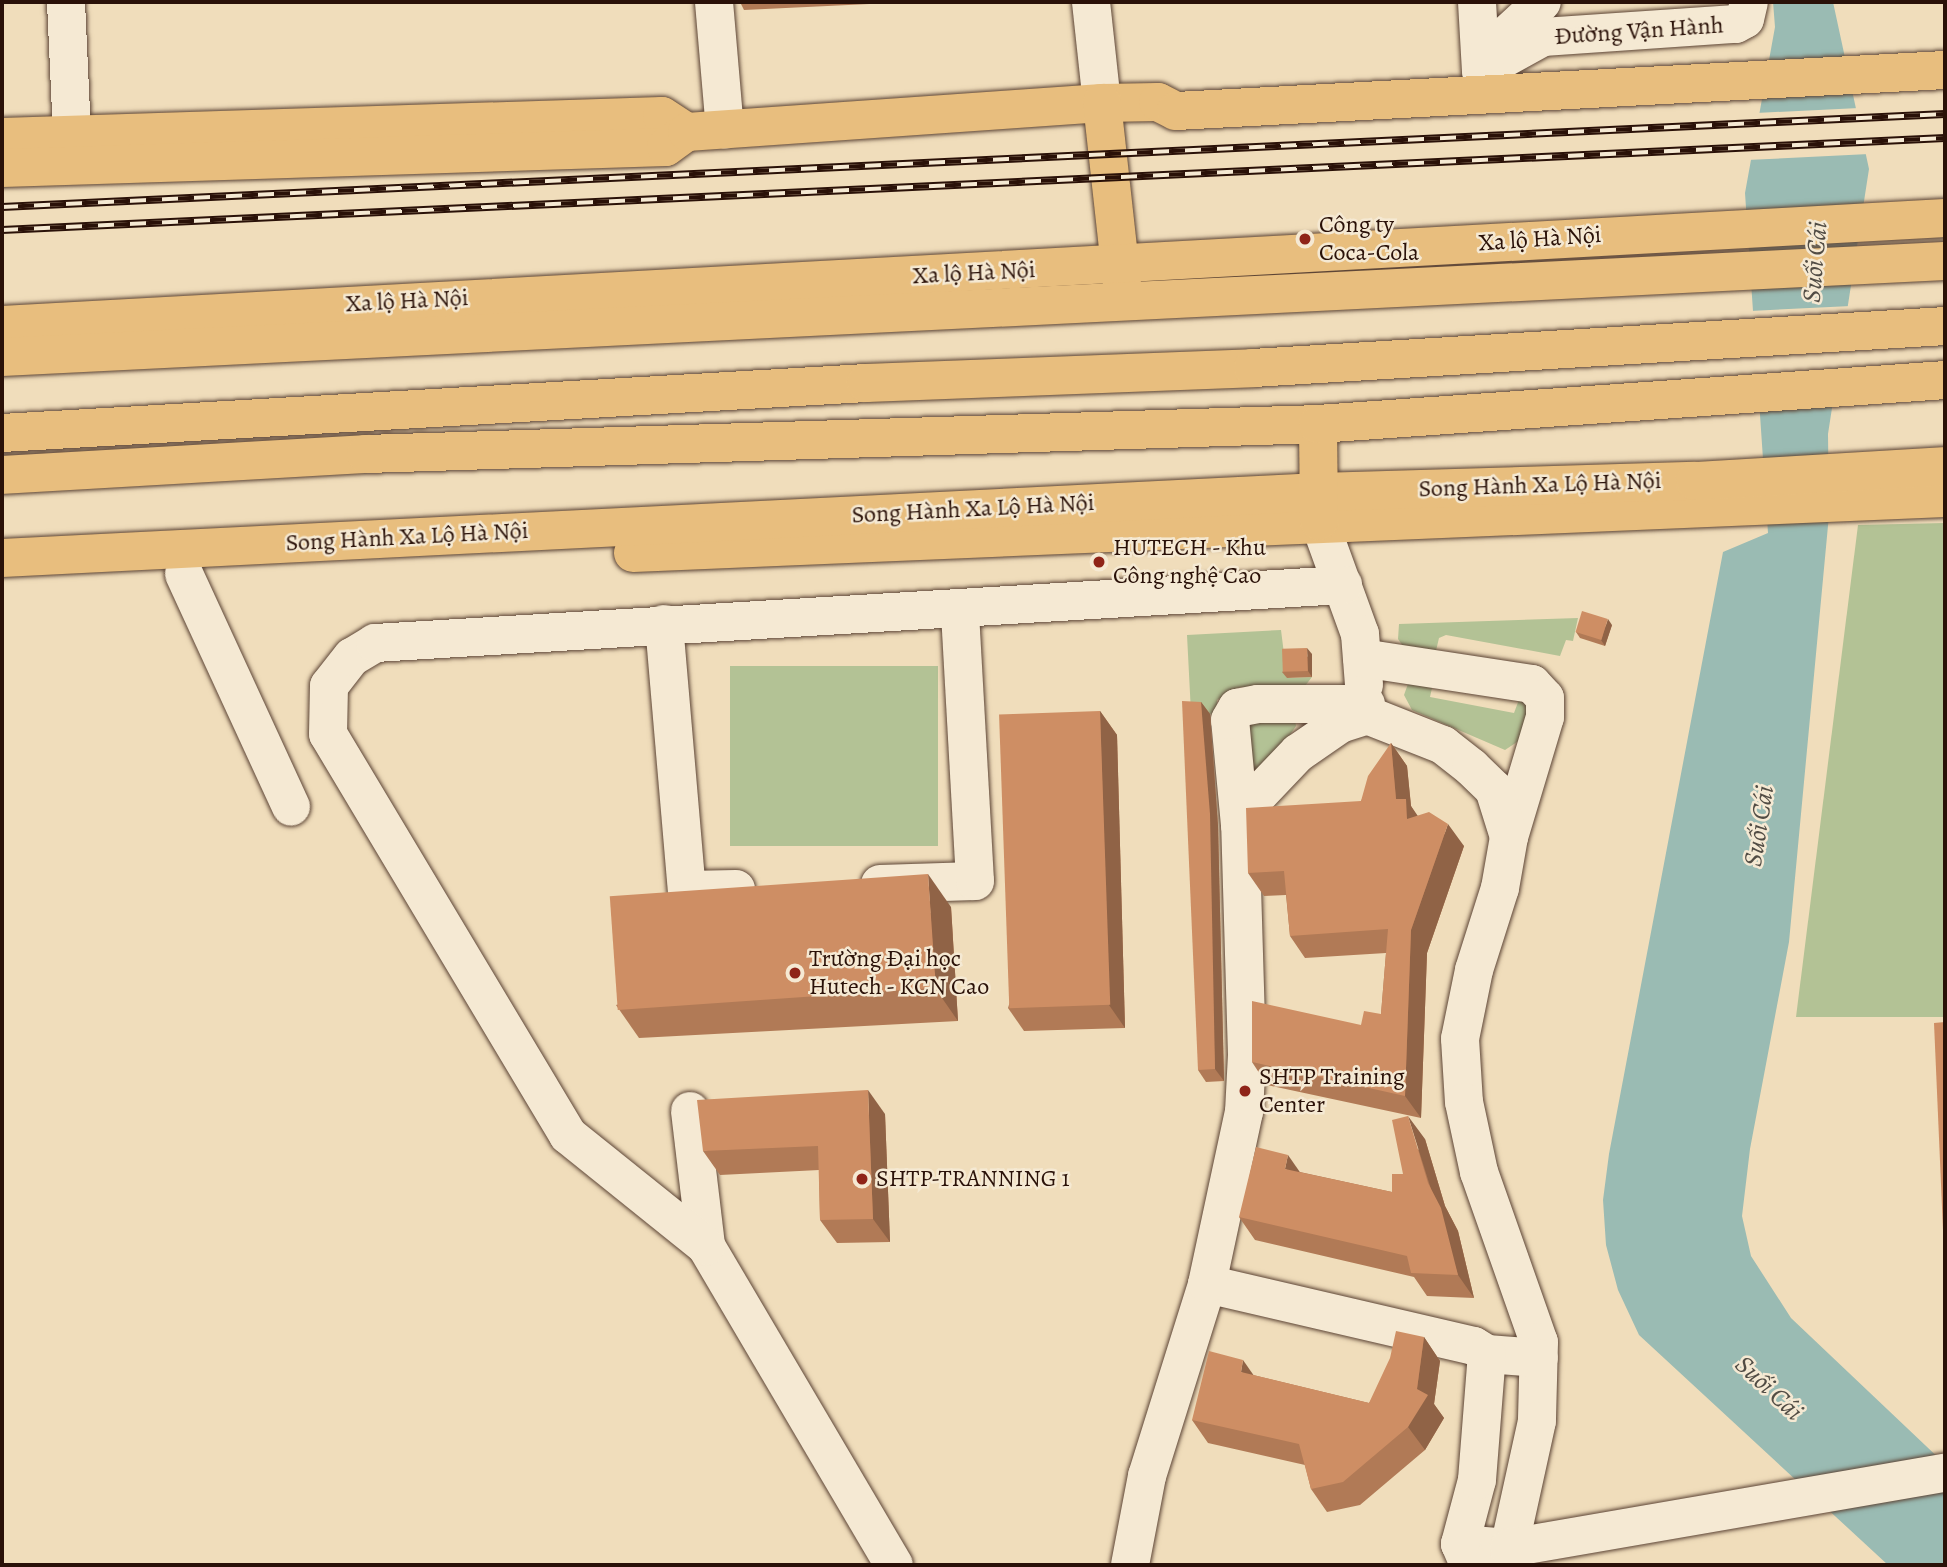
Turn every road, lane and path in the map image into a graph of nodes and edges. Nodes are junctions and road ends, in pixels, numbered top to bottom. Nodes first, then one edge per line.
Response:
1 (66, 2) edge
2 (714, 2) edge
3 (1091, 2) edge
4 (1477, 2) edge
5 (1542, 2) edge
6 (1749, 2) edge
7 (1945, 47) edge
8 (1480, 65) junction
9 (1945, 71) edge
10 (1681, 73) junction
11 (1158, 102) junction
12 (1102, 103) junction
13 (725, 130) junction
14 (687, 132) junction
15 (72, 134) junction
16 (2, 137) edge
17 (2, 168) edge
18 (1945, 218) edge
19 (1945, 261) edge
20 (1122, 283) junction
21 (2, 325) edge
22 (1945, 326) edge
23 (2, 357) edge
24 (1945, 380) edge
25 (1318, 424) junction
26 (2, 433) edge
27 (1945, 466) edge
28 (2, 474) edge
29 (1700, 496) junction
30 (1945, 498) edge
31 (1319, 506) junction
32 (2, 558) edge
33 (184, 573) junction
34 (2, 584) edge
35 (1343, 585) junction
36 (960, 610) junction
37 (664, 624) junction
38 (1362, 659) junction
39 (1366, 709) junction
40 (291, 807) dead end
41 (1240, 825) junction
42 (1509, 837) junction
43 (838, 886) edge
44 (769, 888) edge
45 (690, 1111) dead end
46 (706, 1246) junction
47 (1207, 1284) junction
48 (1487, 1354) junction
49 (1539, 1358) junction
50 (1945, 1473) edge
51 (1556, 1551) edge
52 (1465, 1555) edge
53 (1503, 1556) edge
54 (1137, 1563) edge
55 (894, 1565) edge

1 - 15 street
2 - 13 street
3 - 12 street
4 - 8 street
5 - 8 street
6 - 8 street, Đường Vận Hành
7 - 10 main road
8 - 10 main road
8 - 11 main road
9 - 10 main road
10 - 11 main road
11 - 12 main road
12 - 13 main road
12 - 20 main road
13 - 14 main road
14 - 15 main road
14 - 17 main road
15 - 16 main road
18 - 20 main road, Xa lộ Hà Nội
19 - 20 main road, Xa lộ Hà Nội
20 - 21 main road, Xa lộ Hà Nội
20 - 23 main road, Xa lộ Hà Nội
22 - 26 main road
24 - 25 main road
25 - 28 main road
25 - 31 main road
27 - 29 main road, Song Hành Xa Lộ Hà Nội
29 - 30 main road, Song Hành Xa Lộ Hà Nội
29 - 31 main road, Song Hành Xa Lộ Hà Nội
31 - 32 main road, Song Hành Xa Lộ Hà Nội
31 - 33 main road, Song Hành Xa Lộ Hà Nội
31 - 35 street
33 - 34 main road, Song Hành Xa Lộ Hà Nội
33 - 40 street
35 - 36 street
35 - 38 street
36 - 37 street
36 - 43 street
37 - 44 street
37 - 46 street
38 - 39 street
38 - 42 street
39 - 41 street
39 - 41 street
39 - 42 street
41 - 47 street
42 - 49 street
45 - 46 street
46 - 55 street
47 - 48 street
47 - 54 street
48 - 49 street
48 - 52 street
49 - 53 street
50 - 51 street
51 - 53 street
52 - 53 street

